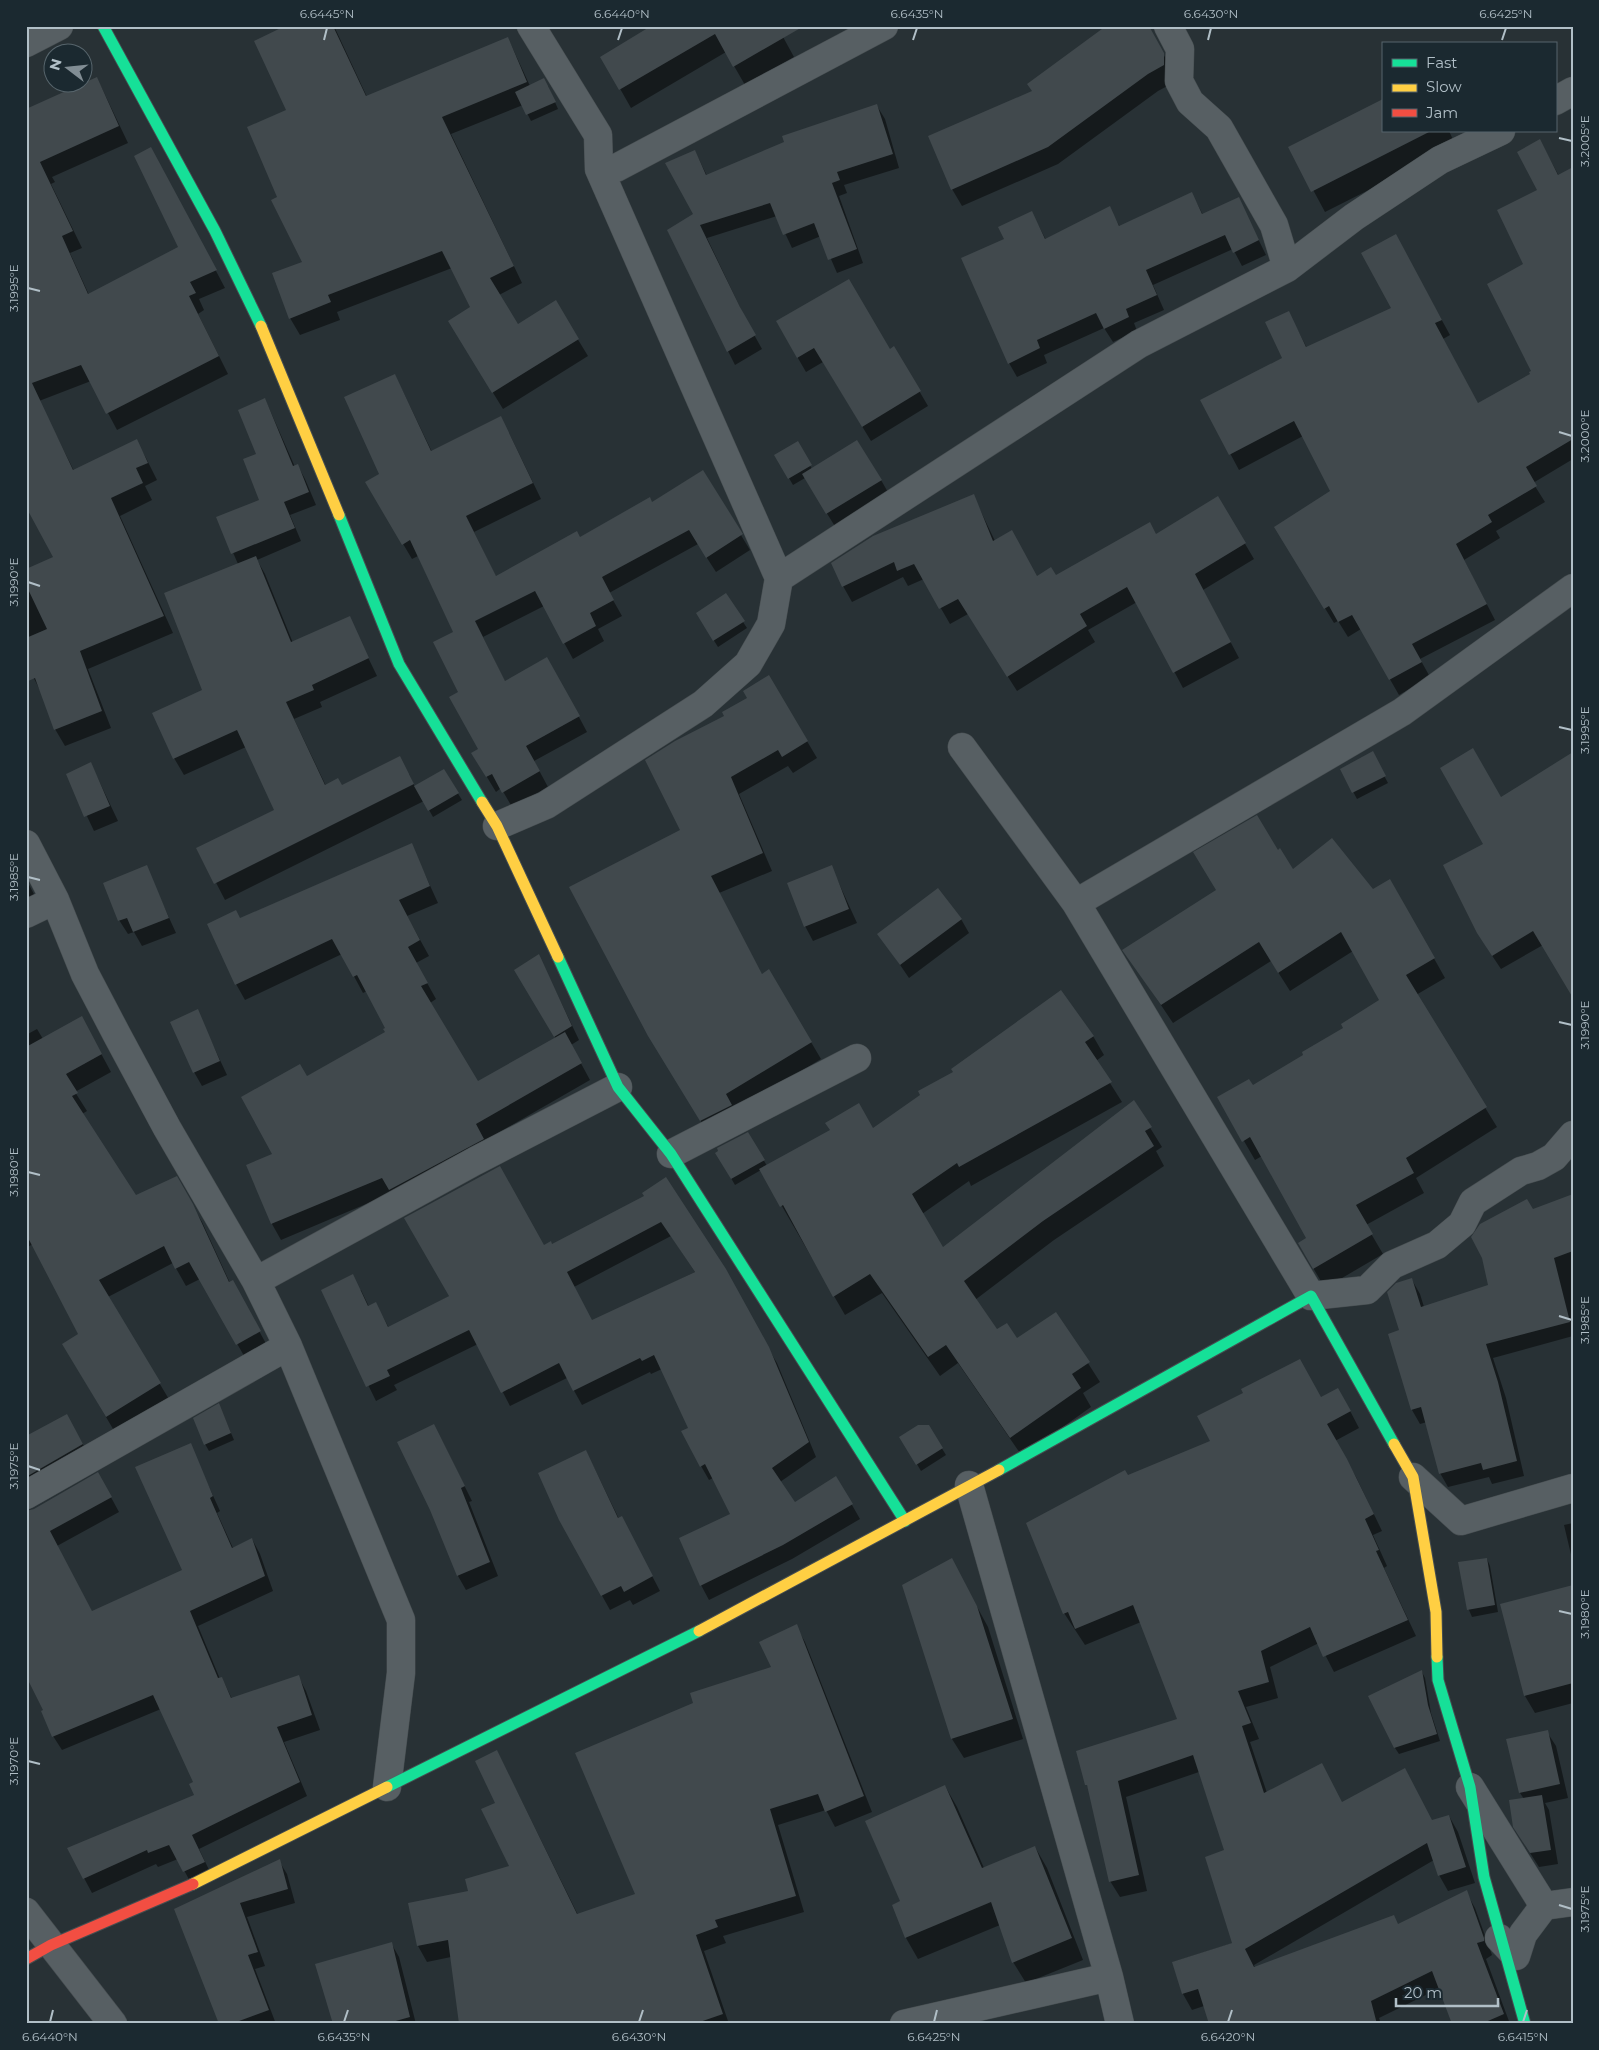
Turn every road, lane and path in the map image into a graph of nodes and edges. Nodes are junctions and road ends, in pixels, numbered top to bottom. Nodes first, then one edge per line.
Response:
1 (59, 26) edge
2 (103, 26) edge
3 (531, 26) edge
4 (884, 26) edge
5 (1168, 26) edge
6 (26, 43) edge
7 (1573, 90) edge
8 (1556, 100) edge
9 (1499, 132) edge
10 (599, 169) junction
11 (1287, 268) junction
12 (779, 578) junction
13 (1573, 588) edge
14 (962, 747) dead end
15 (496, 826) junction
16 (26, 844) edge
17 (55, 900) junction
18 (1076, 904) junction
19 (26, 914) edge
20 (857, 1058) dead end
21 (618, 1088) junction
22 (1573, 1135) edge
23 (671, 1154) junction
24 (256, 1281) junction
25 (1311, 1296) junction
26 (288, 1346) junction
27 (1413, 1477) junction
28 (969, 1485) junction
29 (1573, 1488) edge
30 (26, 1495) edge
31 (906, 1521) junction
32 (387, 1787) junction
33 (1470, 1787) junction
34 (1573, 1902) edge
35 (1544, 1906) junction
36 (26, 1912) edge
37 (1500, 1938) junction
38 (51, 1945) junction
39 (26, 1958) edge
40 (1109, 1977) junction
41 (114, 2024) edge
42 (904, 2024) edge
43 (1120, 2024) edge
44 (1525, 2024) edge

1 - 6 street
2 - 15 street
3 - 10 street
4 - 10 street
5 - 11 street
7 - 8 street
9 - 11 street
10 - 12 street
11 - 12 street
12 - 15 street
13 - 18 street
14 - 18 street
15 - 21 street
16 - 17 street
17 - 19 street
17 - 24 street
18 - 25 street
20 - 23 street
21 - 23 street
21 - 24 street
22 - 25 street
23 - 31 street
24 - 26 street
25 - 27 street
25 - 28 street
26 - 30 street
26 - 32 street
27 - 29 street
27 - 33 street
28 - 31 street
28 - 40 street
31 - 32 street
32 - 38 street
33 - 35 street
33 - 37 street
34 - 35 street
35 - 37 street
36 - 38 street
37 - 44 street
38 - 39 street
38 - 41 street
40 - 42 street
40 - 43 street

